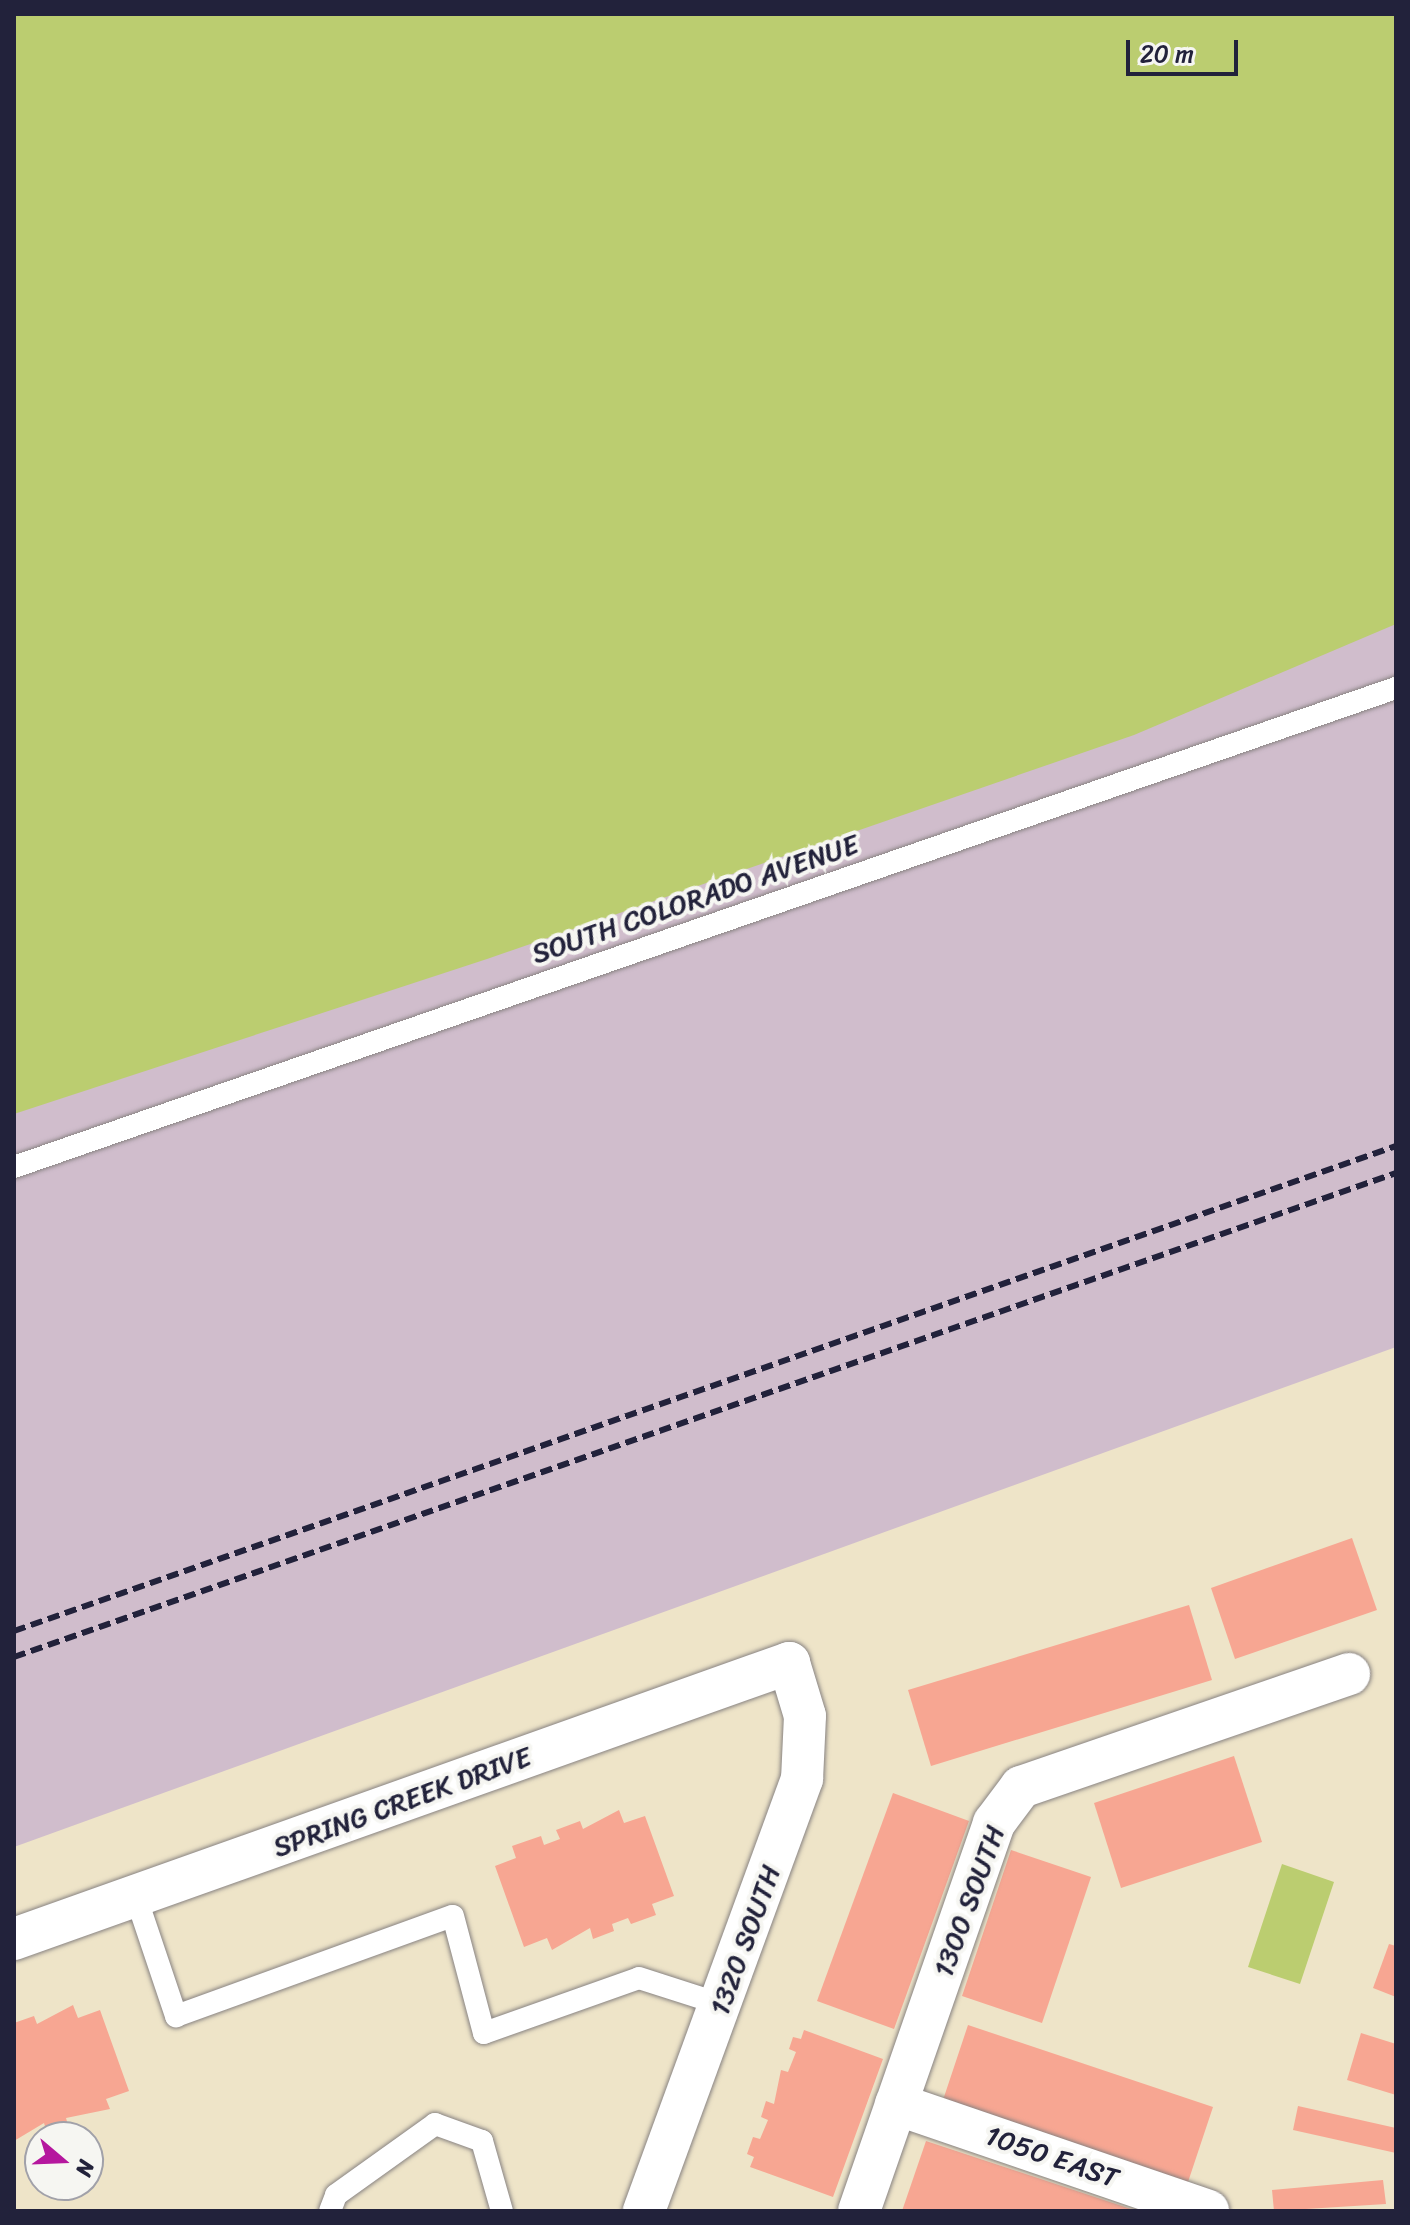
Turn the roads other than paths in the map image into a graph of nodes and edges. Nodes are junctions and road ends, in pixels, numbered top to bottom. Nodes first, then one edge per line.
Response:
1 (1396, 688) edge
2 (14, 1167) edge
3 (789, 1663) joint
4 (1349, 1674) dead end
5 (136, 1897) junction
6 (14, 1939) edge
7 (723, 2005) junction
8 (896, 2104) junction
9 (330, 2211) edge
10 (502, 2211) edge
11 (646, 2211) edge
12 (859, 2211) edge
13 (1208, 2211) edge

1 - 2 lane, SOUTH COLORADO AVENUE
3 - 5 street, SPRING CREEK DRIVE
3 - 7 street, 1320 SOUTH
4 - 8 street, 1300 SOUTH
5 - 6 street, SPRING CREEK DRIVE
5 - 7 lane
7 - 11 street, 1320 SOUTH
8 - 12 street, 1300 SOUTH
8 - 13 street, 1050 EAST
9 - 10 lane

